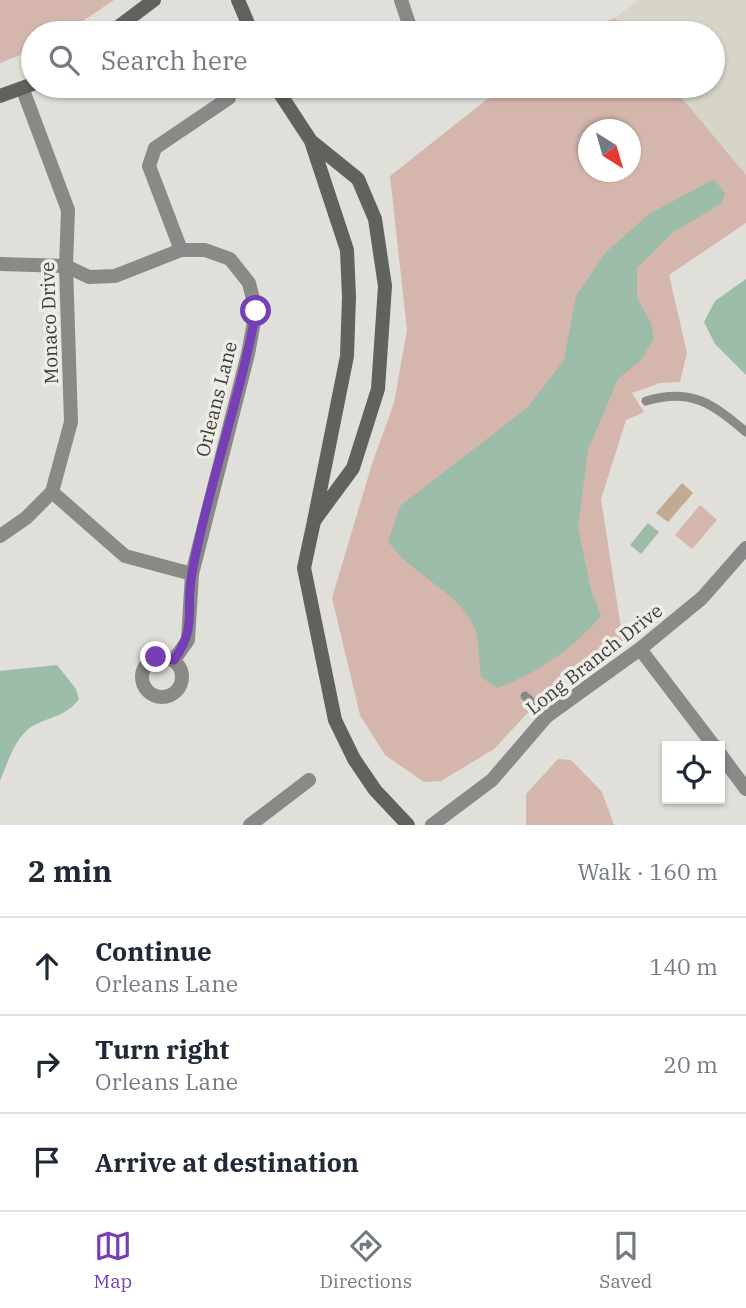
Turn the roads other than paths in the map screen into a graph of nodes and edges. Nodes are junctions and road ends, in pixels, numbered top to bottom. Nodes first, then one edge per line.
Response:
1 (154, 0) edge
2 (239, 0) edge
3 (401, 0) edge
4 (126, 21) edge
5 (247, 21) edge
6 (408, 21) edge
7 (21, 89) edge
8 (0, 96) edge
9 (32, 98) edge
10 (229, 98) dead end
11 (283, 98) edge
12 (311, 141) junction
13 (181, 250) junction
14 (0, 264) edge
15 (66, 267) junction
16 (646, 401) dead end
17 (746, 432) edge
18 (52, 492) junction
19 (314, 521) junction
20 (0, 536) edge
21 (746, 548) edge
22 (192, 575) junction
23 (640, 649) junction
24 (174, 660) dead end
25 (525, 696) dead end
26 (547, 716) junction
27 (710, 741) edge
28 (725, 761) edge
29 (309, 780) dead end
30 (746, 789) edge
31 (250, 825) edge
32 (408, 825) edge
33 (432, 825) edge

1 - 4 street
2 - 5 street
3 - 6 street
7 - 8 street
9 - 15 street, Monaco Drive
10 - 13 street
11 - 12 street
12 - 19 street
12 - 19 street
13 - 15 street, Orleans Lane
13 - 22 street, Orleans Lane
14 - 15 street, Orleans Lane
15 - 18 street, Monaco Drive
16 - 17 lane
18 - 20 street, Monaco Drive
18 - 22 street
19 - 32 street
21 - 23 street, Long Branch Drive
22 - 24 street, Orleans Lane
23 - 26 street, Long Branch Drive
23 - 27 street
25 - 26 lane
26 - 33 street, Long Branch Drive
28 - 30 street
29 - 31 street

